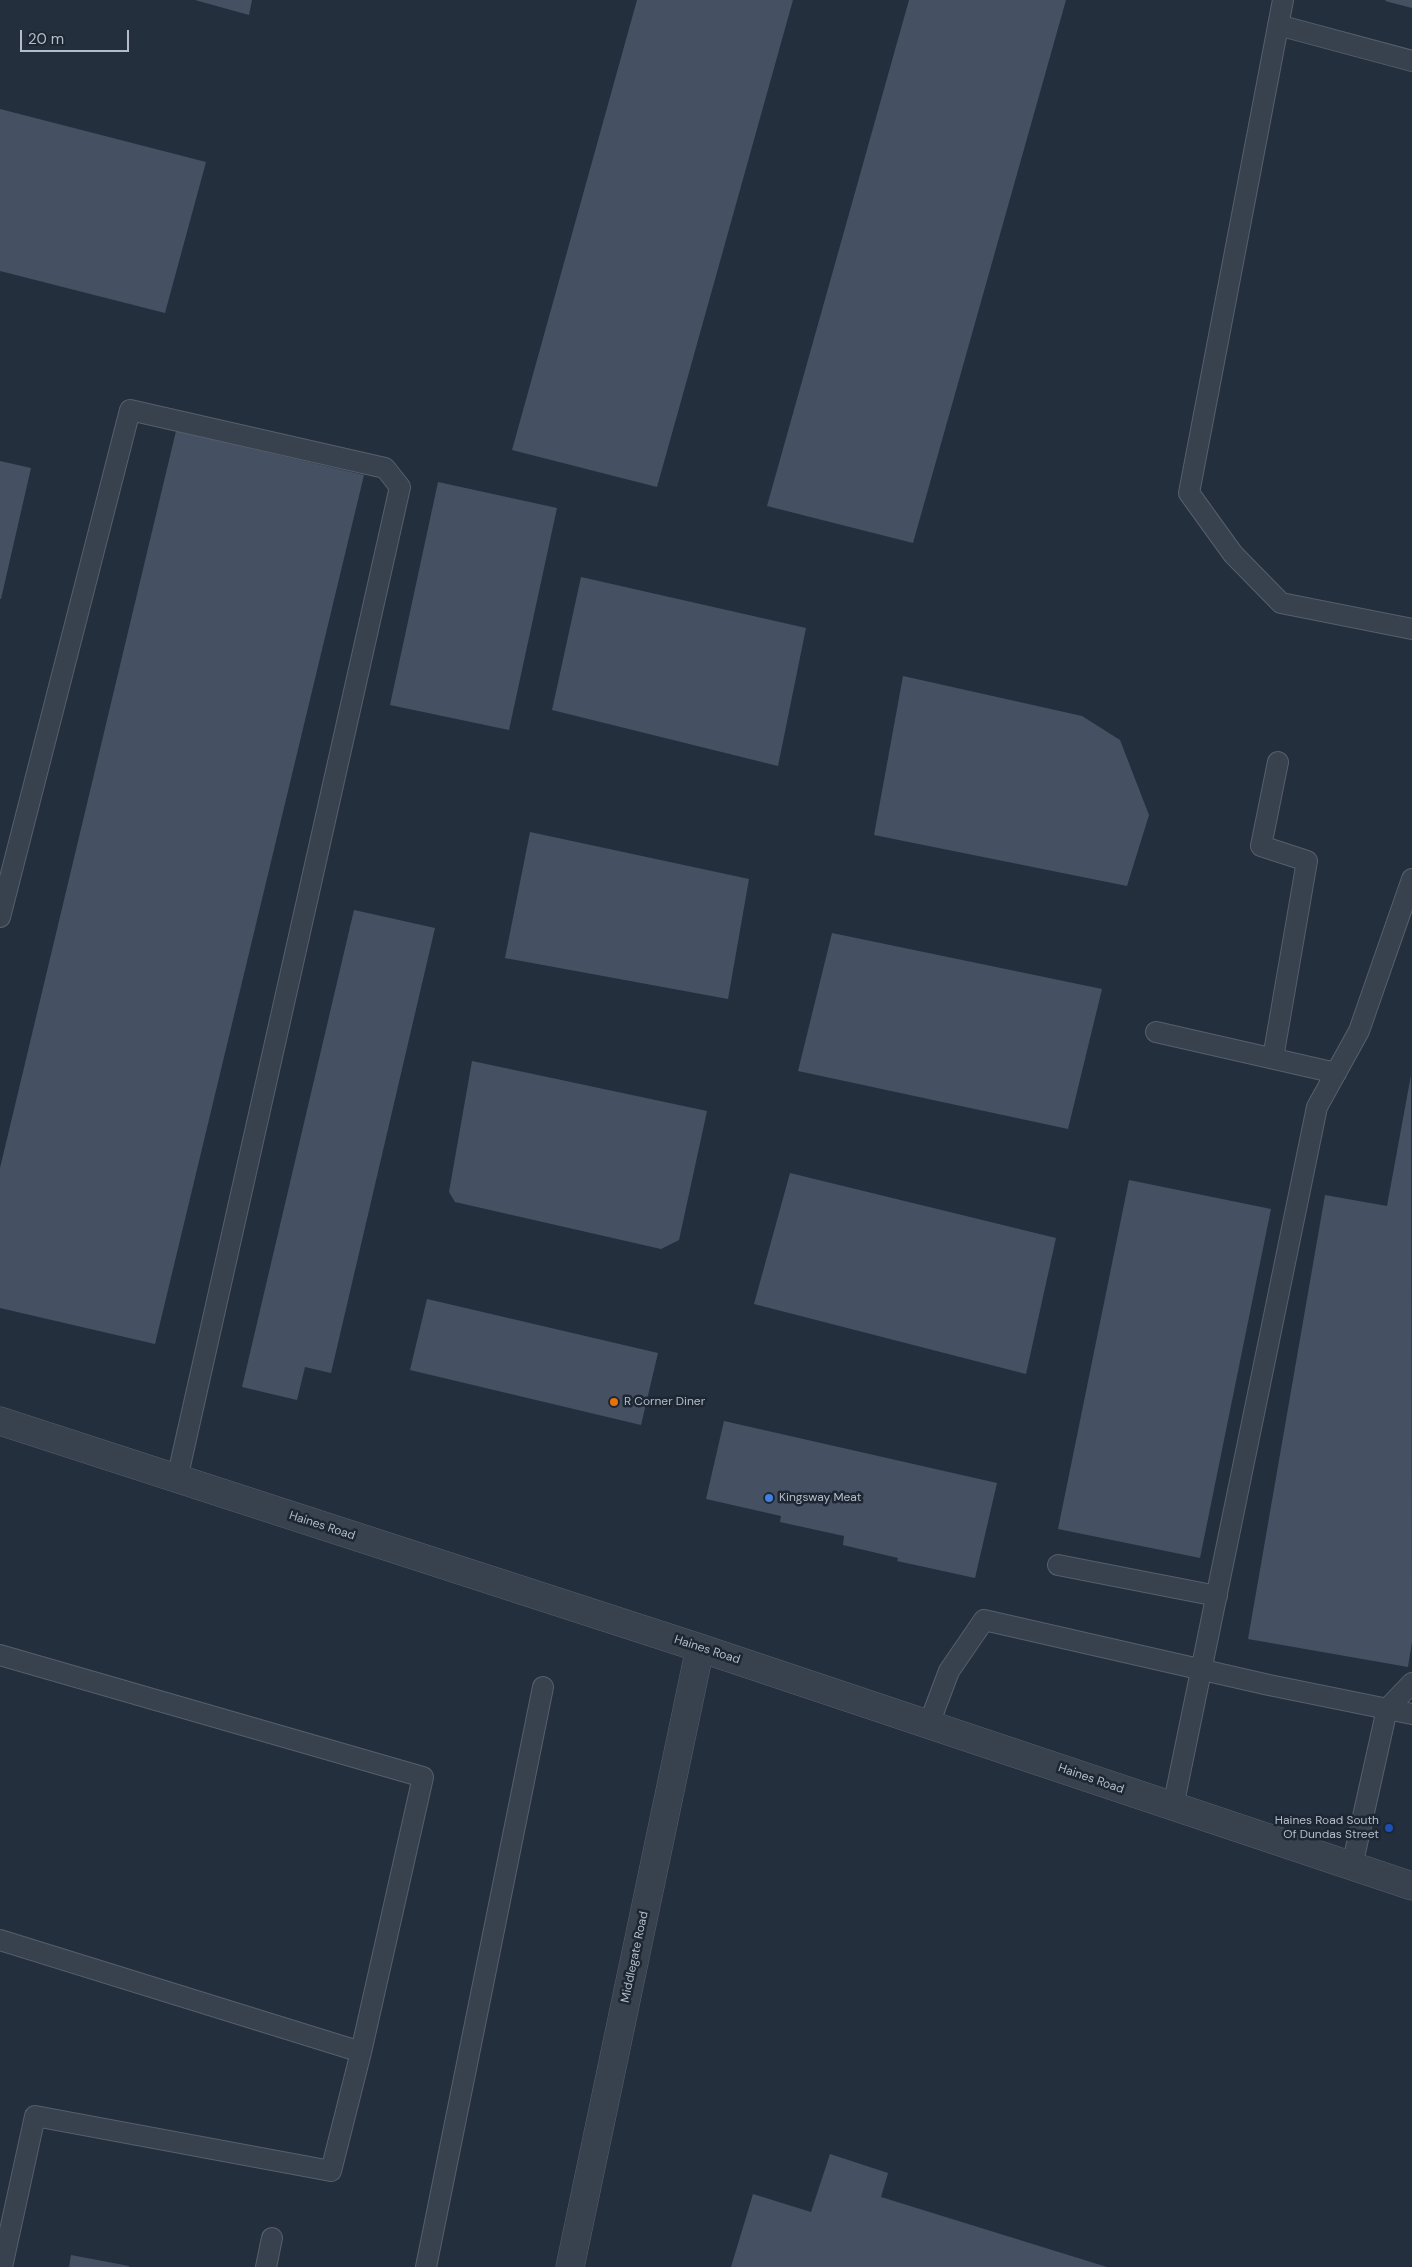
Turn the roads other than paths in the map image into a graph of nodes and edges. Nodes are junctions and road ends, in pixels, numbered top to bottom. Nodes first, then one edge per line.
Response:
1 (1283, 0) edge
2 (1278, 24) junction
3 (1412, 61) edge
4 (1412, 629) edge
5 (1278, 762) dead end
6 (1412, 879) edge
7 (0, 917) edge
8 (1156, 1032) dead end
9 (1273, 1058) junction
10 (1336, 1073) junction
11 (0, 1422) edge
12 (177, 1479) junction
13 (1058, 1565) dead end
14 (1217, 1596) junction
15 (700, 1648) junction
16 (0, 1655) edge
17 (1202, 1669) junction
18 (1412, 1683) edge
19 (543, 1687) dead end
20 (1387, 1709) junction
21 (1412, 1714) edge
22 (929, 1724) junction
23 (1173, 1806) junction
24 (1352, 1866) junction
25 (1412, 1886) edge
26 (0, 1940) edge
27 (361, 2052) junction
28 (272, 2238) dead end
29 (2, 2267) edge
30 (266, 2267) edge
31 (426, 2267) edge
32 (570, 2267) edge

1 - 2 lane
2 - 3 lane
2 - 4 lane
5 - 9 lane
6 - 10 lane
7 - 12 lane
8 - 9 lane
9 - 10 lane
10 - 14 lane
11 - 12 street, Haines Road
12 - 15 street, Haines Road
13 - 14 lane
14 - 17 lane
15 - 22 street, Haines Road
15 - 32 street, Middlegate Road
16 - 27 lane
17 - 20 lane
17 - 22 lane
17 - 23 lane
18 - 20 lane
19 - 31 lane
20 - 21 lane
20 - 24 lane
22 - 23 street, Haines Road
23 - 24 street, Haines Road
24 - 25 street, Haines Road
26 - 27 lane
27 - 29 lane
28 - 30 lane

